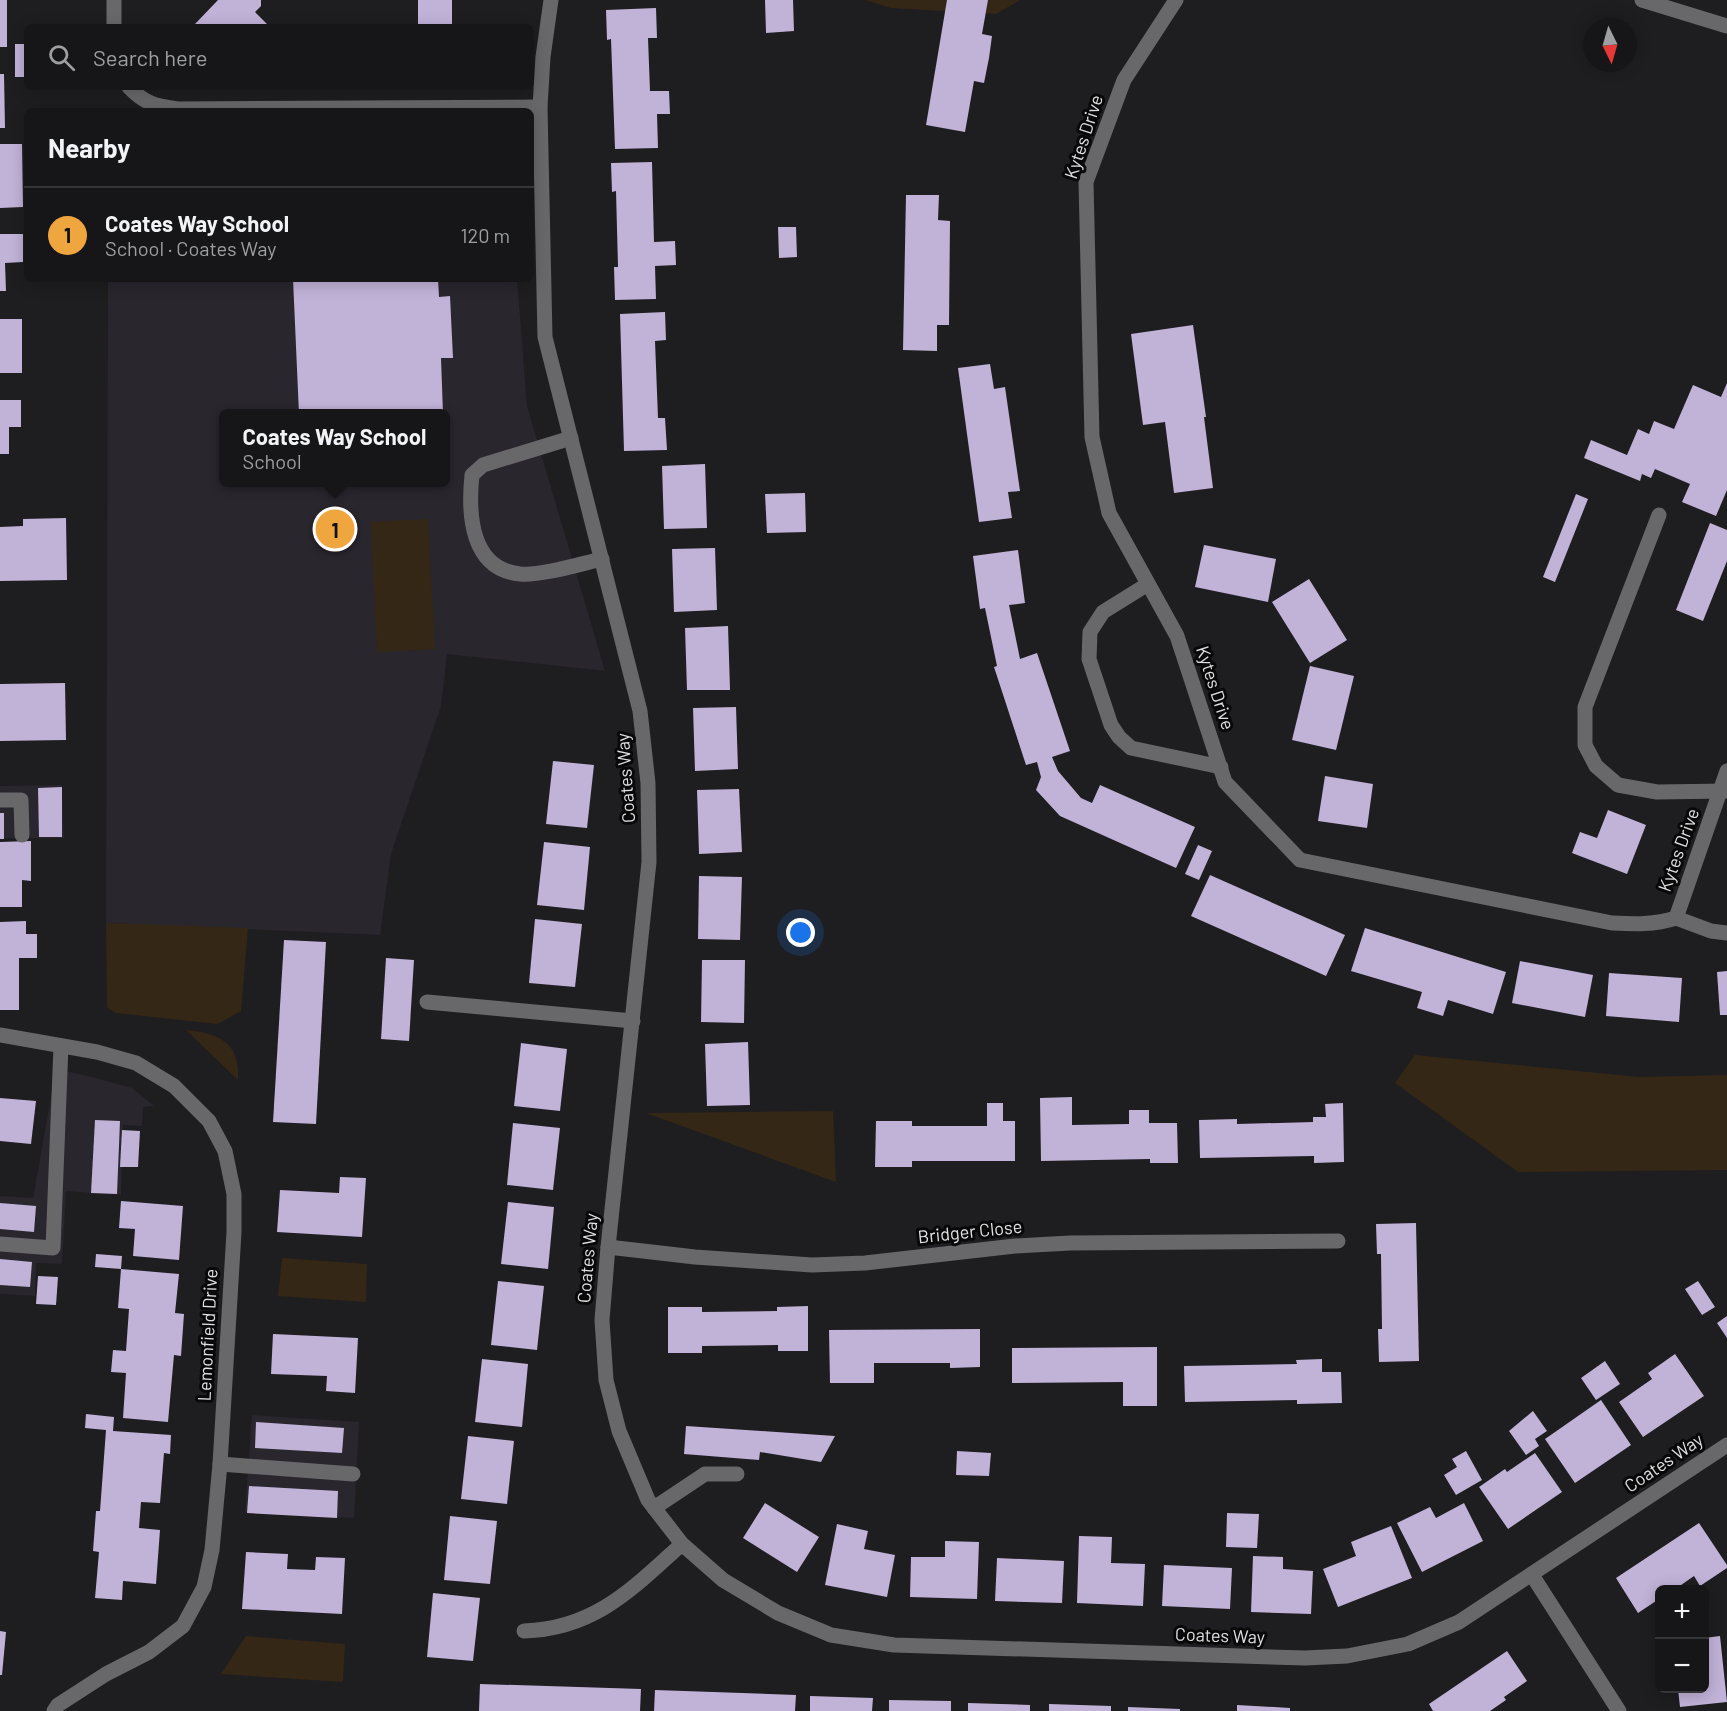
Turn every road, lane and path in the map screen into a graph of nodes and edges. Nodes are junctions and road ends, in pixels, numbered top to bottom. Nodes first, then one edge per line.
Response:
1 (114, 0) edge
2 (550, 0) edge
3 (1176, 0) edge
4 (1642, 0) edge
5 (114, 24) edge
6 (1727, 26) edge
7 (132, 90) edge
8 (540, 107) junction
9 (171, 108) edge
10 (359, 108) edge
11 (571, 438) junction
12 (1659, 515) dead end
13 (602, 559) junction
14 (1148, 584) junction
15 (1221, 767) junction
16 (1727, 771) edge
17 (1724, 790) edge
18 (0, 800) edge
19 (21, 835) dead end
20 (1676, 918) junction
21 (1727, 933) edge
22 (428, 1002) dead end
23 (633, 1020) junction
24 (0, 1035) edge
25 (61, 1046) junction
26 (1338, 1241) dead end
27 (0, 1244) edge
28 (608, 1247) junction
29 (1727, 1445) edge
30 (220, 1464) junction
31 (353, 1474) dead end
32 (737, 1474) dead end
33 (654, 1508) junction
34 (682, 1544) junction
35 (1532, 1575) junction
36 (524, 1631) dead end
37 (54, 1711) edge
38 (1619, 1711) edge

1 - 5 street
2 - 8 street, Coates Way
3 - 14 street, Kytes Drive
4 - 6 street
7 - 9 street
8 - 10 street
8 - 11 street, Coates Way
11 - 13 street, Coates Way
11 - 13 street
12 - 17 street
13 - 23 street, Coates Way
14 - 15 street, Kytes Drive
14 - 15 street
15 - 20 street, Kytes Drive
16 - 17 street, Kytes Drive
17 - 20 street, Kytes Drive
18 - 19 street
20 - 21 street
22 - 23 street
23 - 28 street, Coates Way
24 - 25 street, Lemonfield Drive
25 - 27 street
25 - 30 street, Lemonfield Drive
26 - 28 street, Bridger Close
28 - 33 street, Coates Way
29 - 35 street, Coates Way
30 - 31 street
30 - 37 street, Lemonfield Drive
32 - 33 street
33 - 34 street, Coates Way
34 - 35 street, Coates Way
34 - 36 street
35 - 38 street

